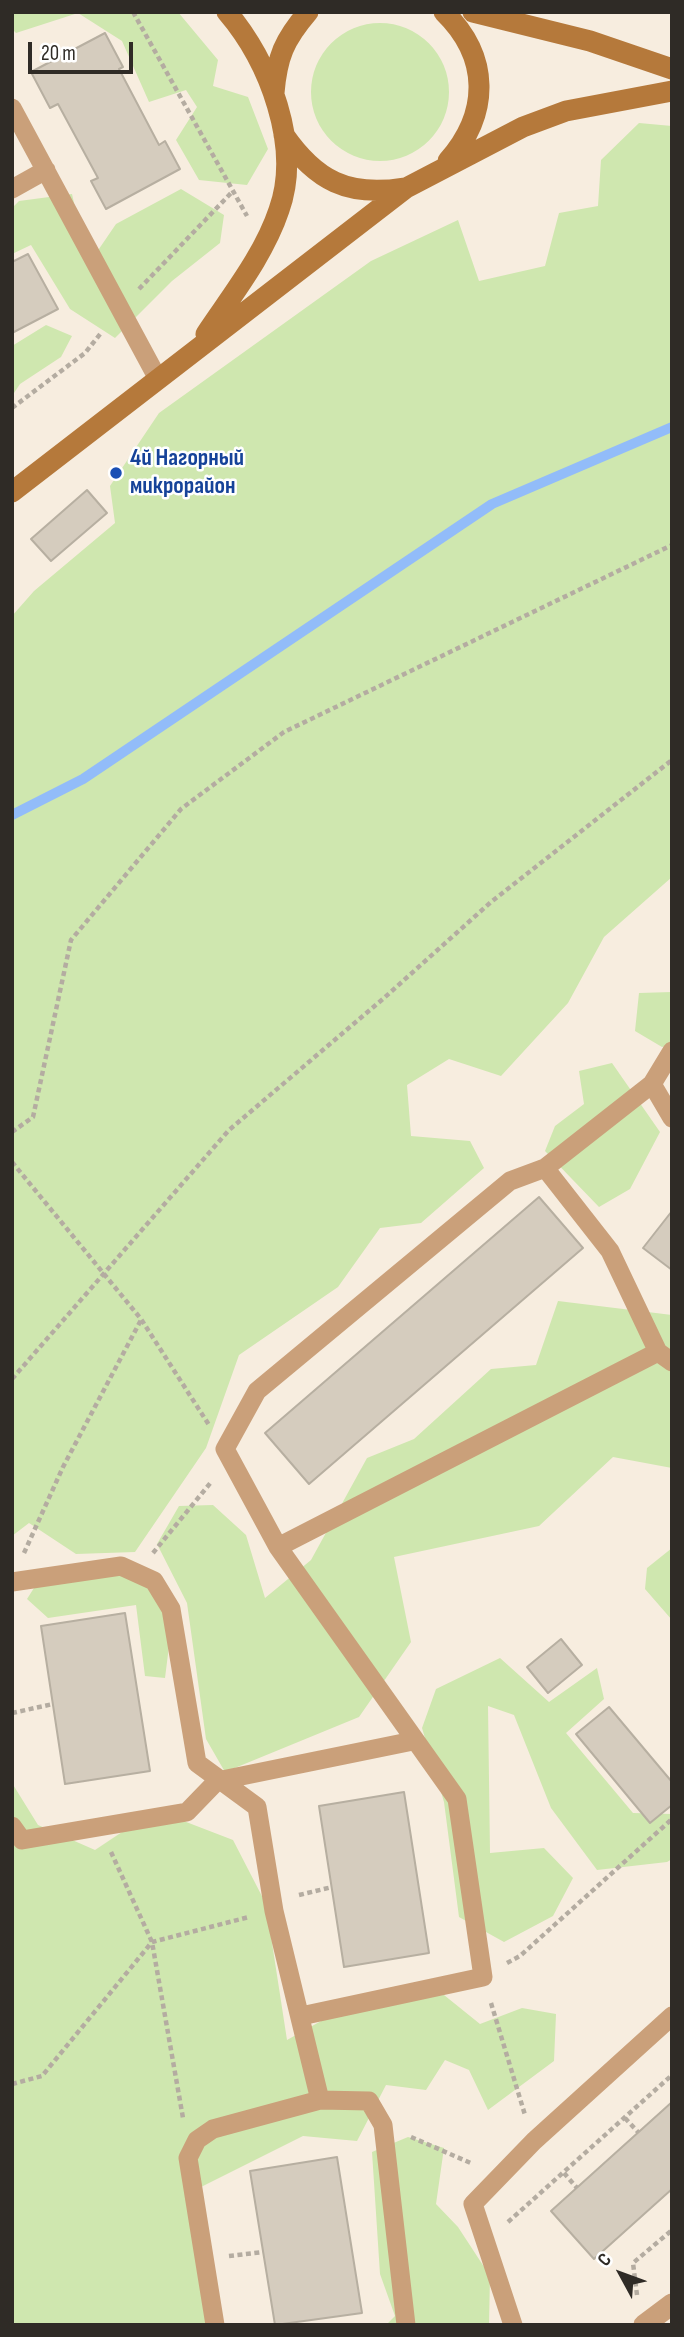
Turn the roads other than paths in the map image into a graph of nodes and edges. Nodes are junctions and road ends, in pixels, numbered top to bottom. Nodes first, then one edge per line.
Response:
1 (227, 12) edge
2 (308, 12) edge
3 (444, 12) edge
4 (473, 12) edge
5 (672, 69) edge
6 (672, 91) edge
7 (274, 95) junction
8 (12, 108) edge
9 (284, 135) junction
10 (46, 170) junction
11 (440, 170) junction
12 (406, 188) junction
13 (12, 189) edge
14 (197, 349) junction
15 (158, 379) junction
16 (12, 492) edge
17 (672, 1051) edge
18 (652, 1084) junction
19 (672, 1118) edge
20 (545, 1168) junction
21 (665, 1357) edge
22 (278, 1547) junction
23 (15, 1574) edge
24 (413, 1741) junction
25 (217, 1781) junction
26 (12, 1826) edge
27 (301, 2015) junction
28 (672, 2016) edge
29 (320, 2100) junction
30 (669, 2312) edge
31 (215, 2325) edge
32 (406, 2325) edge
33 (513, 2325) edge
34 (644, 2325) edge

1 - 7 street
2 - 7 street
3 - 11 street
4 - 5 street
6 - 11 street
7 - 9 street
8 - 10 lane
9 - 12 street
9 - 14 street
10 - 13 lane
10 - 15 lane
11 - 12 street
12 - 14 street
14 - 15 street
15 - 16 street
17 - 18 lane
18 - 19 lane
18 - 20 lane
20 - 21 lane
20 - 22 lane
21 - 22 lane
22 - 24 lane
23 - 25 lane
24 - 25 lane
24 - 27 lane
25 - 26 lane
25 - 27 lane
27 - 29 lane
28 - 33 lane
29 - 31 lane
29 - 32 lane
30 - 34 street

